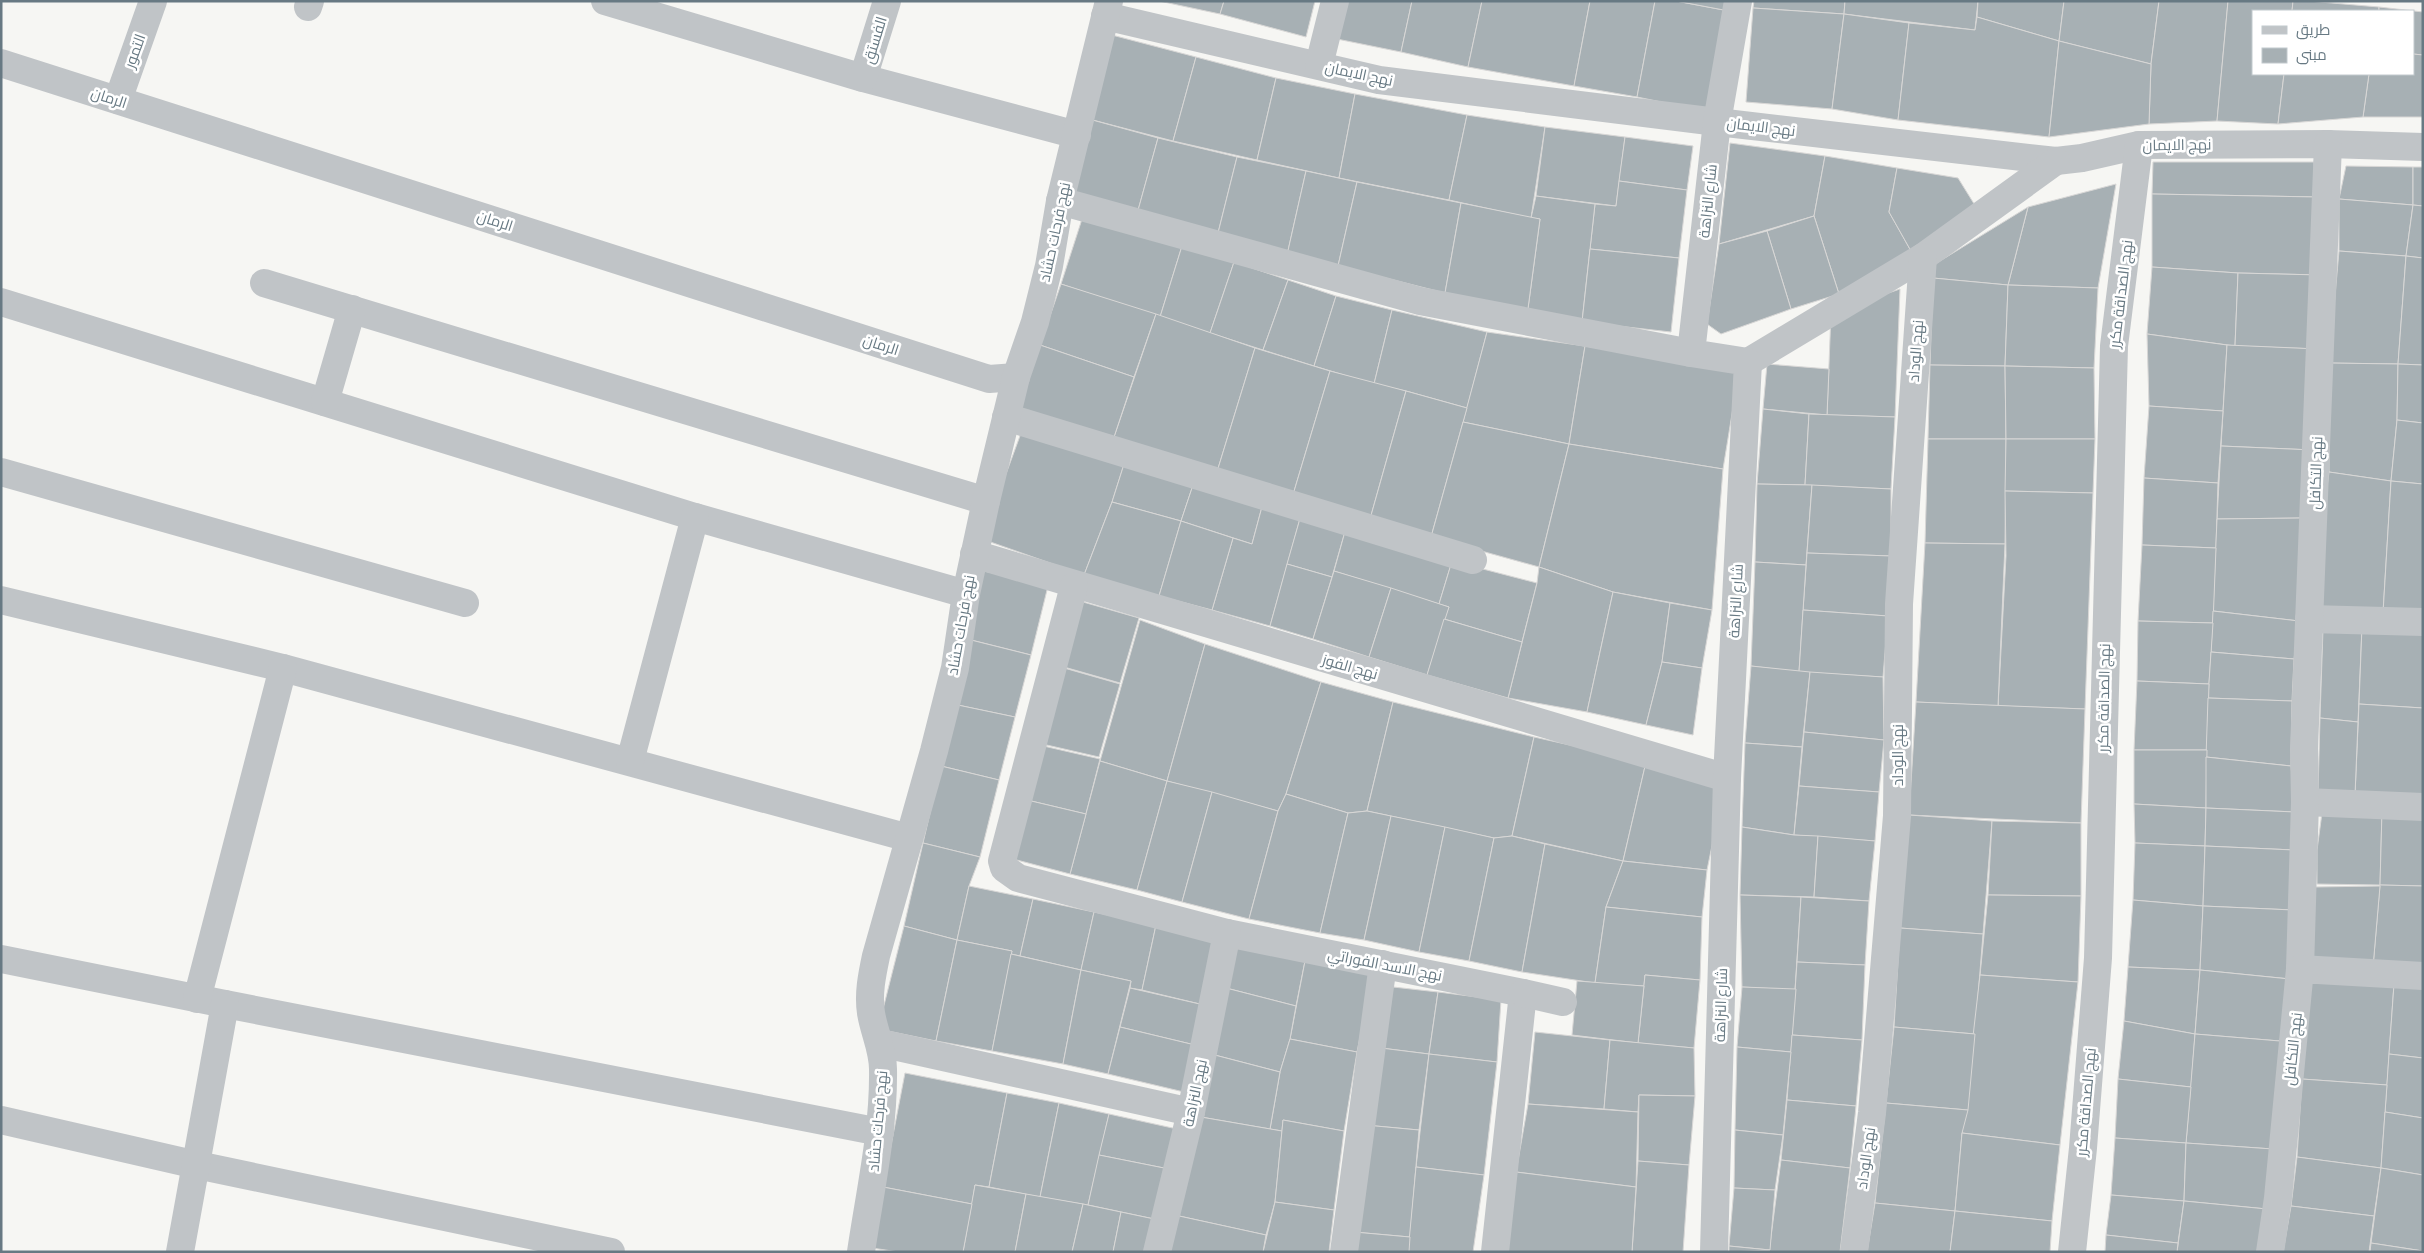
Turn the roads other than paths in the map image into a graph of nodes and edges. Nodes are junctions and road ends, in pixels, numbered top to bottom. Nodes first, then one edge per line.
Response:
1 (153, 1) edge
2 (605, 1) edge
3 (887, 1) edge
4 (1335, 1) edge
5 (1738, 1) edge
6 (1107, 9) edge
7 (670, 10) edge
8 (1, 63) edge
9 (1319, 65) junction
10 (863, 78) junction
11 (118, 100) junction
12 (1717, 122) junction
13 (1077, 135) junction
14 (2328, 144) junction
15 (2139, 145) junction
16 (2423, 147) edge
17 (2056, 161) junction
18 (1060, 201) junction
19 (1923, 257) junction
20 (264, 283) dead end
21 (1, 302) edge
22 (352, 309) junction
23 (1691, 353) junction
24 (1748, 362) junction
25 (1016, 377) junction
26 (325, 402) junction
27 (1006, 417) junction
28 (1, 472) edge
29 (986, 501) junction
30 (696, 516) junction
31 (974, 554) junction
32 (1473, 560) dead end
33 (1074, 586) junction
34 (966, 594) junction
35 (1, 600) edge
36 (465, 603) dead end
37 (2309, 619) junction
38 (2423, 622) edge
39 (283, 668) junction
40 (630, 761) junction
41 (1727, 778) junction
42 (2305, 802) junction
43 (2423, 807) edge
44 (909, 838) junction
45 (1227, 933) junction
46 (1, 959) edge
47 (1383, 964) junction
48 (2300, 969) junction
49 (2423, 976) edge
50 (1523, 993) junction
51 (197, 999) junction
52 (1563, 1002) dead end
53 (225, 1004) junction
54 (880, 1043) junction
55 (1191, 1112) junction
56 (1, 1120) edge
57 (880, 1132) junction
58 (197, 1165) junction
59 (180, 1252) edge
60 (611, 1252) edge
61 (861, 1252) edge
62 (1157, 1252) edge
63 (1344, 1252) edge
64 (1495, 1252) edge
65 (1714, 1252) edge
66 (1854, 1252) edge
67 (2072, 1252) edge
68 (2270, 1252) edge

1 - 11 street, التمور
2 - 7 street
3 - 10 street, الفستق
4 - 9 street
5 - 12 street, شارع النزاهة
6 - 9 street, نهج الايمان
6 - 13 street, نهج فرحات حشاد
7 - 10 street
8 - 11 street, الرمان
9 - 12 street, نهج الايمان
10 - 13 street
11 - 25 street, الرمان
12 - 17 street, نهج الايمان
12 - 23 street, شارع النزاهة
13 - 18 street, نهج فرحات حشاد
14 - 15 street, نهج الايمان
14 - 16 street, نهج الايمان
14 - 37 street, نهج التكافل
15 - 17 street, نهج الايمان
15 - 67 street, نهج الصداقة مكرر
17 - 19 street
18 - 23 street
18 - 25 street, نهج فرحات حشاد
19 - 24 street
19 - 66 street, نهج الوداد
20 - 22 street
21 - 26 street
22 - 26 street
22 - 29 street
23 - 24 street
24 - 41 street, شارع النزاهة
25 - 27 street, نهج فرحات حشاد
26 - 30 street
27 - 29 street, نهج فرحات حشاد
27 - 32 street
28 - 36 street
29 - 31 street, نهج فرحات حشاد
30 - 34 street
30 - 40 street
31 - 33 street, نهج الفوز
31 - 34 street, نهج فرحات حشاد
33 - 41 street, نهج الفوز
33 - 45 street, نهج الاسد الفوراتي
34 - 44 street, نهج فرحات حشاد
35 - 39 street
37 - 38 street
37 - 42 street, نهج التكافل
39 - 40 street
39 - 51 street
40 - 44 street
41 - 65 street, شارع النزاهة
42 - 43 street
42 - 48 street, نهج التكافل
44 - 54 street, نهج فرحات حشاد
45 - 47 street, نهج الاسد الفوراتي
45 - 55 street, نهج النزاهة
46 - 51 street
47 - 50 street, نهج الاسد الفوراتي
47 - 63 street
48 - 49 street
48 - 68 street, نهج التكافل
50 - 52 street, نهج الاسد الفوراتي
50 - 64 street
51 - 53 street
53 - 57 street
53 - 58 street
54 - 55 street
54 - 57 street, نهج فرحات حشاد
55 - 62 street, نهج النزاهة
56 - 58 street
57 - 61 street, نهج فرحات حشاد
58 - 59 street
58 - 60 street

